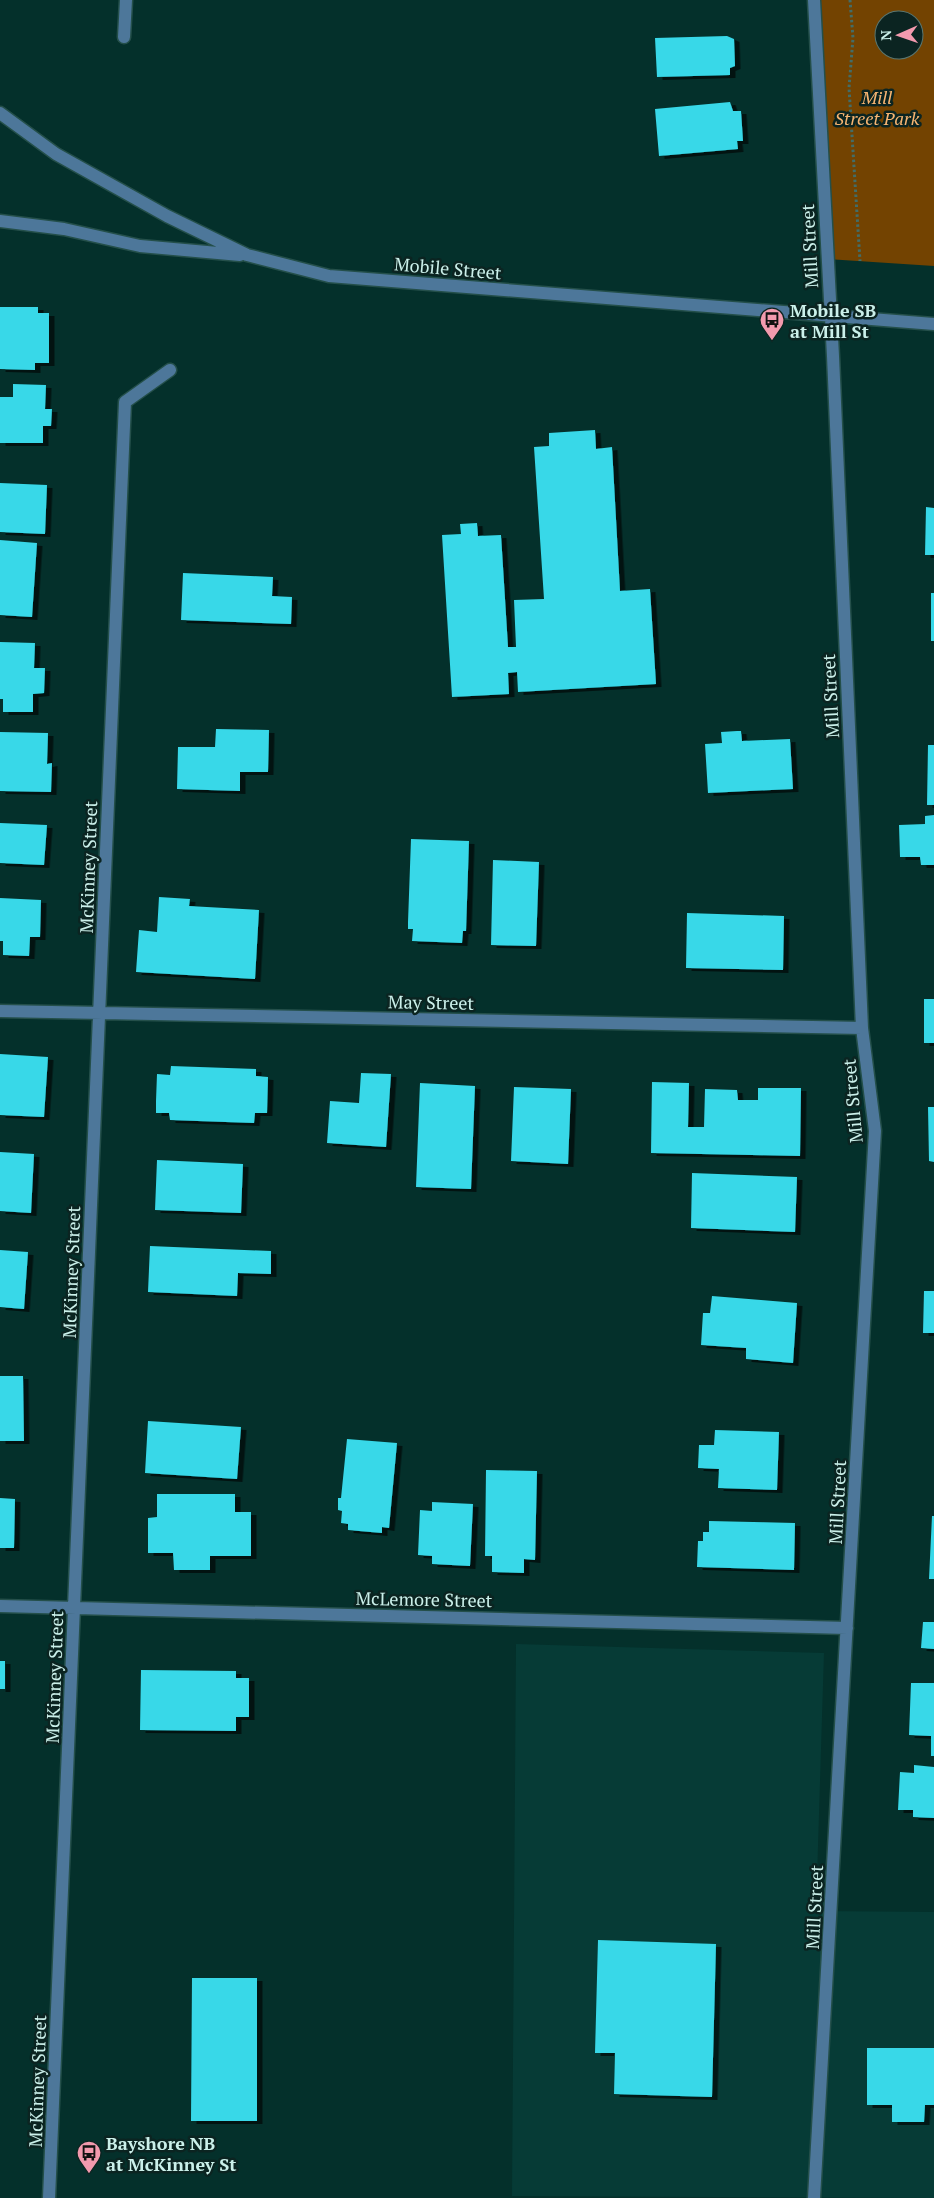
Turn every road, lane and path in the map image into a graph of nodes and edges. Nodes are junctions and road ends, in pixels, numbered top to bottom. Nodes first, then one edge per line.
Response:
1 (126, 0) edge
2 (814, 0) edge
3 (850, 0) edge
4 (124, 37) dead end
5 (0, 113) edge
6 (0, 221) edge
7 (247, 255) junction
8 (860, 261) dead end
9 (830, 316) junction
10 (934, 324) edge
11 (170, 370) dead end
12 (0, 1011) edge
13 (99, 1013) junction
14 (862, 1028) junction
15 (0, 1606) edge
16 (74, 1608) junction
17 (847, 1628) junction
18 (50, 2198) edge
19 (814, 2198) edge

1 - 4 street
2 - 9 street, Mill Street
3 - 8 path
5 - 7 street, Mobile Street
6 - 7 street
7 - 9 street, Mobile Street
9 - 10 street, Mobile Street
9 - 14 street, Mill Street
11 - 13 street, McKinney Street
12 - 13 street, May Street
13 - 14 street, May Street
13 - 16 street, McKinney Street
14 - 17 street, Mill Street
15 - 16 street, McLemore Street
16 - 17 street, McLemore Street
16 - 18 street, McKinney Street
17 - 19 street, Mill Street

